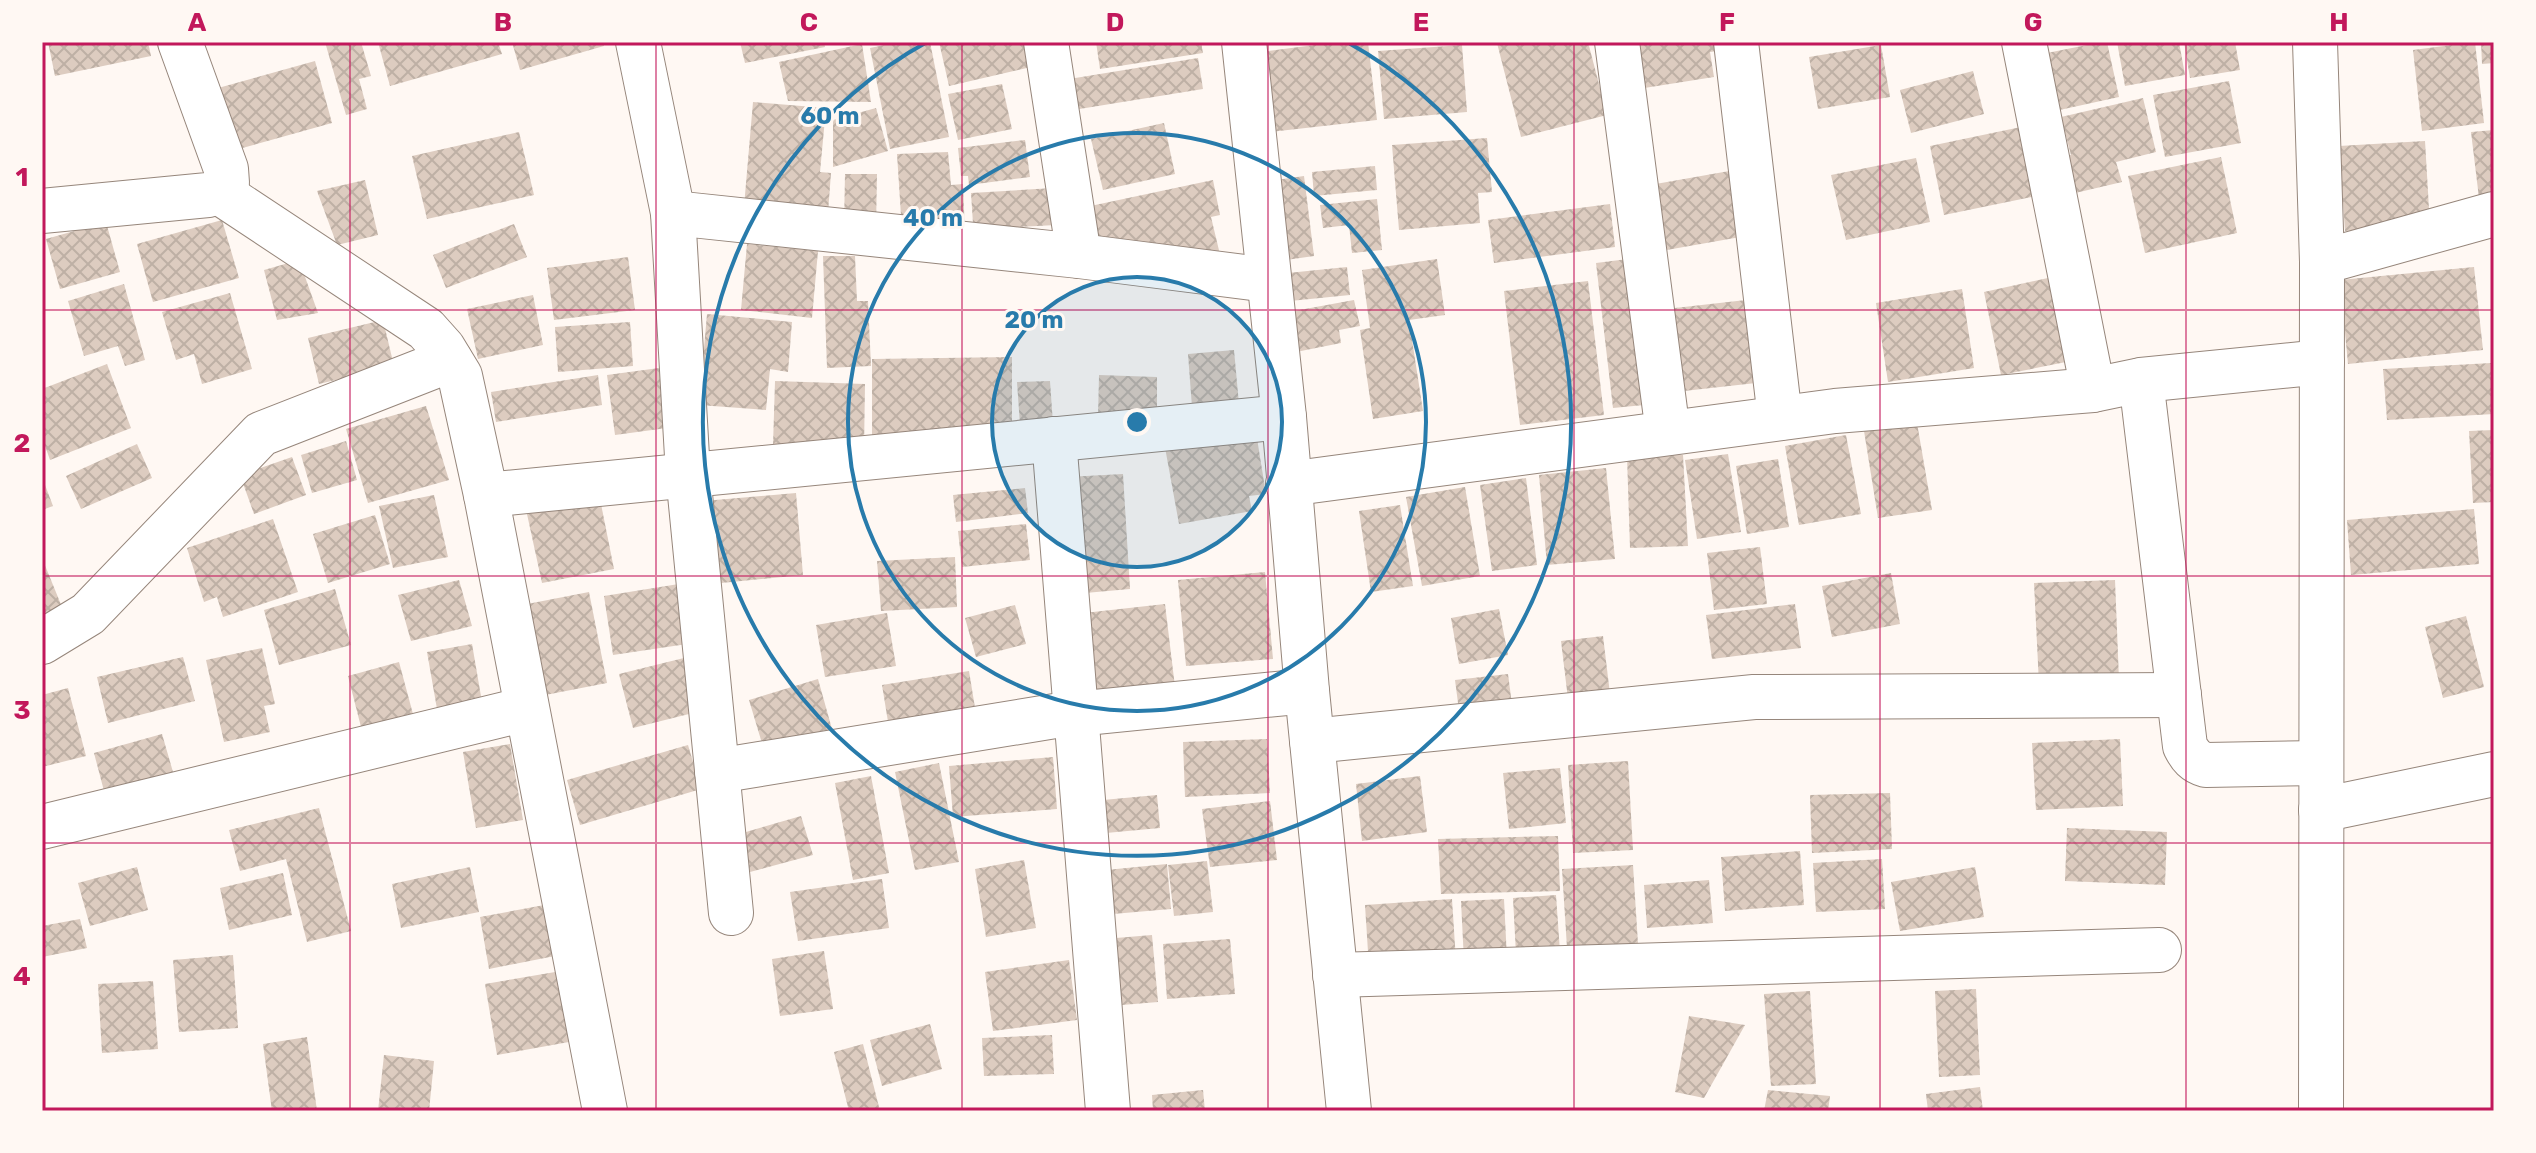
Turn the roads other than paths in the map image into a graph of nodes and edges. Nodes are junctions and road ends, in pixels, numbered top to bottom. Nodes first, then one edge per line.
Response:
1 (180, 42) edge
2 (638, 42) edge
3 (1046, 42) edge
4 (1244, 42) edge
5 (1617, 42) edge
6 (1736, 42) edge
7 (2024, 42) edge
8 (2315, 42) edge
9 (219, 192) junction
10 (42, 211) edge
11 (673, 213) junction
12 (2494, 214) edge
13 (1079, 256) junction
14 (2322, 262) junction
15 (1268, 280) junction
16 (450, 360) junction
17 (2322, 362) junction
18 (2141, 380) junction
19 (2093, 390) junction
20 (1284, 417) junction
21 (1780, 418) junction
22 (1668, 433) junction
23 (1054, 439) junction
24 (688, 474) junction
25 (1288, 484) junction
26 (486, 495) junction
27 (42, 642) edge
28 (1307, 691) junction
29 (2179, 695) junction
30 (526, 709) junction
31 (1078, 714) junction
32 (1312, 741) junction
33 (2321, 763) junction
34 (717, 771) junction
35 (2494, 774) edge
36 (2321, 810) junction
37 (42, 827) edge
38 (731, 913) dead end
39 (2159, 950) dead end
40 (1335, 975) junction
41 (605, 1111) edge
42 (1108, 1111) edge
43 (1349, 1111) edge
44 (2321, 1111) edge

1 - 9 street
2 - 11 street
3 - 13 street
4 - 15 street
5 - 22 street
6 - 21 street
7 - 19 street
8 - 14 street
9 - 10 street
9 - 16 street
11 - 13 street
11 - 24 street
12 - 14 street
13 - 15 street
14 - 17 street
15 - 20 street
16 - 26 street
16 - 27 street
17 - 18 street
17 - 33 street
18 - 19 street
18 - 29 street
19 - 21 street
20 - 23 street
20 - 25 street
21 - 22 street
22 - 25 street
23 - 24 street
23 - 31 street
24 - 26 street
24 - 34 street
25 - 28 street
26 - 30 street
28 - 31 street
28 - 32 street
29 - 32 street
29 - 33 street
30 - 37 street
30 - 41 street
31 - 34 street
31 - 42 street
32 - 40 street
33 - 36 street
34 - 38 street
35 - 36 street
36 - 44 street
39 - 40 street
40 - 43 street

